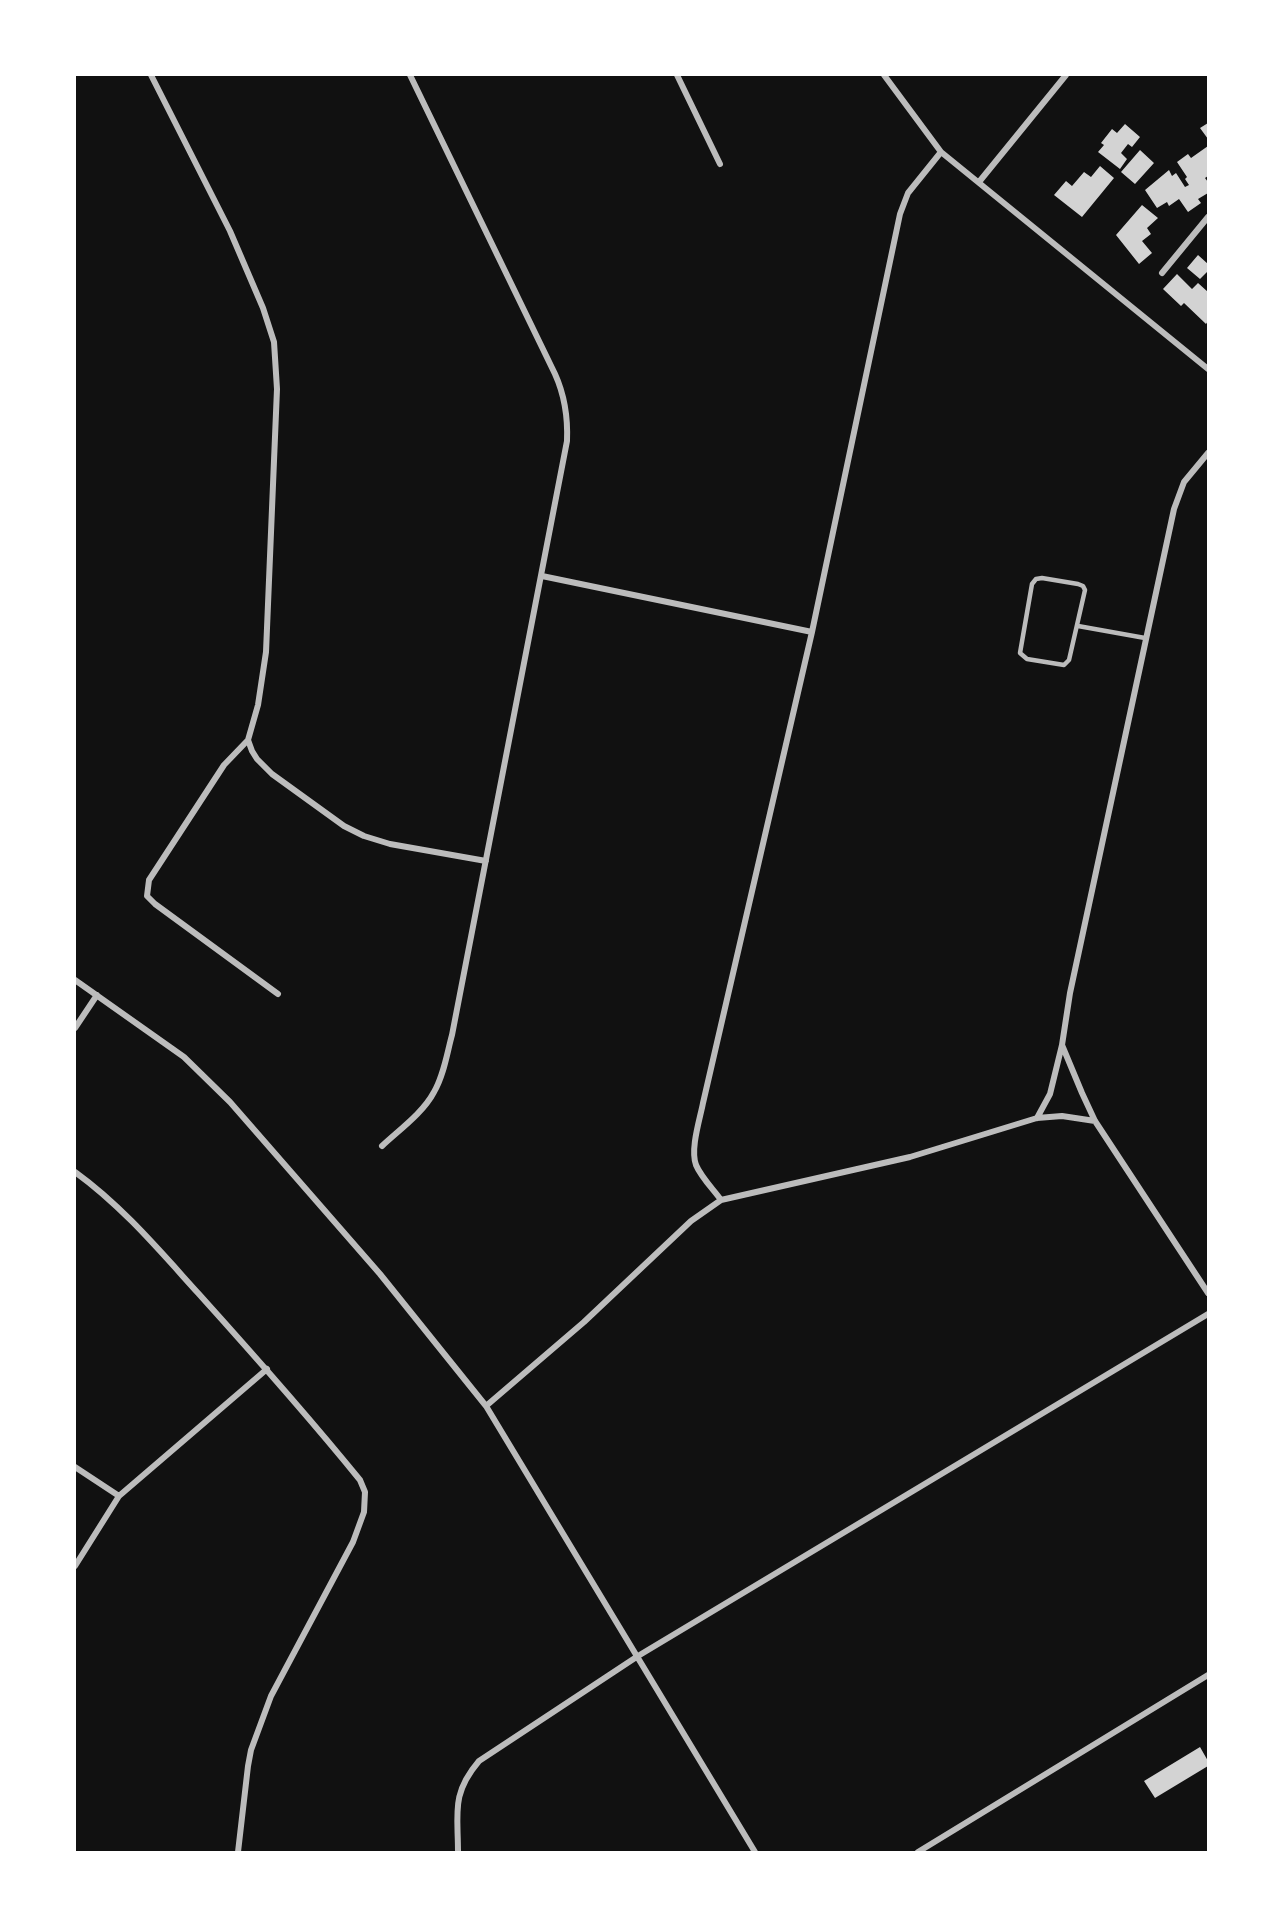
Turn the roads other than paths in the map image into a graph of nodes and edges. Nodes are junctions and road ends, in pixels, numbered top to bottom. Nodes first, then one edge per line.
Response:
1 (152, 75) edge
2 (410, 75) edge
3 (677, 75) edge
4 (884, 75) edge
5 (1066, 75) edge
6 (941, 152) junction
7 (720, 165) dead end
8 (979, 182) junction
9 (1208, 217) edge
10 (1162, 273) dead end
11 (1208, 369) edge
12 (1208, 453) edge
13 (542, 576) junction
14 (1078, 626) junction
15 (812, 633) junction
16 (1145, 638) junction
17 (248, 741) junction
18 (486, 861) junction
19 (75, 980) edge
20 (278, 994) dead end
21 (96, 995) junction
22 (75, 1028) edge
23 (1062, 1045) junction
24 (1037, 1118) junction
25 (1095, 1121) junction
26 (382, 1146) dead end
27 (75, 1172) edge
28 (721, 1200) junction
29 (1208, 1293) edge
30 (1208, 1314) edge
31 (267, 1369) junction
32 (486, 1406) junction
33 (75, 1467) edge
34 (119, 1496) junction
35 (75, 1566) edge
36 (638, 1656) junction
37 (1208, 1675) edge
38 (238, 1852) edge
39 (458, 1852) edge
40 (755, 1852) edge
41 (918, 1852) edge

1 - 17 street
2 - 13 street
3 - 7 street
4 - 6 street
5 - 8 street
6 - 8 street
6 - 15 street
8 - 11 street
9 - 10 street
12 - 16 street
13 - 15 street
13 - 18 street
14 - 14 lane
14 - 16 lane
15 - 28 street
16 - 23 street
17 - 18 street
17 - 20 street
18 - 26 street
19 - 21 street
21 - 22 street
21 - 32 street
23 - 24 street
23 - 25 street
24 - 25 street
24 - 28 street
25 - 29 street
27 - 31 street
28 - 32 street
30 - 36 street
31 - 34 street
31 - 38 street
32 - 36 street
33 - 34 street
34 - 35 street
36 - 39 street
36 - 40 street
37 - 41 street

